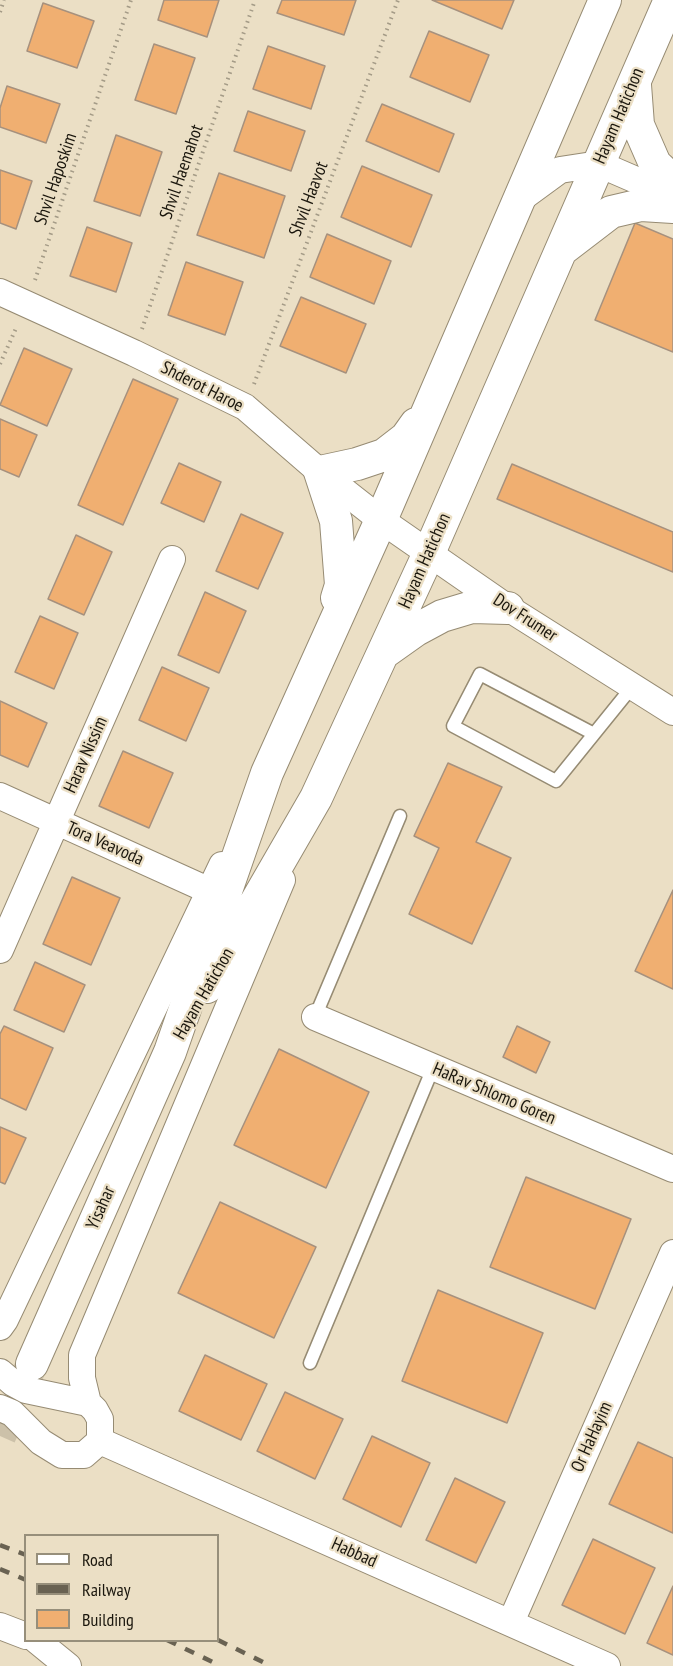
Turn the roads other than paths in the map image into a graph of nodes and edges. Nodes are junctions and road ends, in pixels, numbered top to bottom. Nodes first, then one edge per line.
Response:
1 (605, 0) edge
2 (670, 0) edge
3 (635, 80) junction
4 (599, 164) junction
5 (673, 181) edge
6 (673, 196) edge
7 (519, 200) junction
8 (673, 207) edge
9 (561, 250) junction
10 (0, 292) edge
11 (431, 403) junction
12 (320, 472) junction
13 (381, 520) junction
14 (429, 553) junction
15 (172, 559) dead end
16 (508, 608) junction
17 (326, 640) junction
18 (382, 655) junction
19 (632, 687) junction
20 (673, 712) edge
21 (594, 734) junction
22 (267, 772) junction
23 (0, 796) edge
24 (316, 798) junction
25 (400, 816) dead end
26 (56, 822) junction
27 (210, 891) junction
28 (0, 950) edge
29 (315, 1017) joint
30 (170, 1052) junction
31 (433, 1068) junction
32 (673, 1170) edge
33 (673, 1252) edge
34 (0, 1327) edge
35 (32, 1364) tunnel mouth
36 (310, 1364) dead end
37 (0, 1372) edge
38 (87, 1403) junction
39 (0, 1408) edge
40 (100, 1441) junction
41 (512, 1622) junction
42 (0, 1626) edge
43 (24, 1635) edge
44 (37, 1642) edge
45 (68, 1666) edge
46 (607, 1666) edge

1 - 7 street, Hayam Hatichon
2 - 3 street, Hayam Hatichon
3 - 4 street, Hayam Hatichon
3 - 5 street
4 - 6 street
4 - 7 street
4 - 9 street, Hayam Hatichon
7 - 11 street, Hayam Hatichon
8 - 9 street
9 - 14 street, Hayam Hatichon
10 - 12 street, Shderot Haroe
11 - 12 street
11 - 13 street, Hayam Hatichon
12 - 13 street, Shderot Haroe
12 - 17 street
13 - 14 street, Dov Frumer
13 - 17 street, Hayam Hatichon
14 - 16 street, Dov Frumer
14 - 18 street, Hayam Hatichon
15 - 26 street, Harav Nissim
16 - 18 street
16 - 19 street, Dov Frumer
17 - 22 street, Hayam Hatichon
18 - 24 street, Hayam Hatichon
19 - 20 street, Dov Frumer
19 - 21 lane
21 - 21 lane
22 - 27 street
22 - 30 street, Hayam Hatichon
23 - 26 street, Tora Veavoda
24 - 30 street, Hayam Hatichon
24 - 38 street
25 - 29 lane
26 - 27 street, Tora Veavoda
26 - 28 street, Harav Nissim
27 - 34 street
29 - 31 street, HaRav Shlomo Goren
30 - 35 street, Yisahar
31 - 32 street, HaRav Shlomo Goren
31 - 36 lane
33 - 41 street, Or HaHayim
37 - 38 street
38 - 40 street
39 - 40 street
40 - 41 street, Habbad
41 - 46 street, Habbad
42 - 43 street
44 - 45 street

